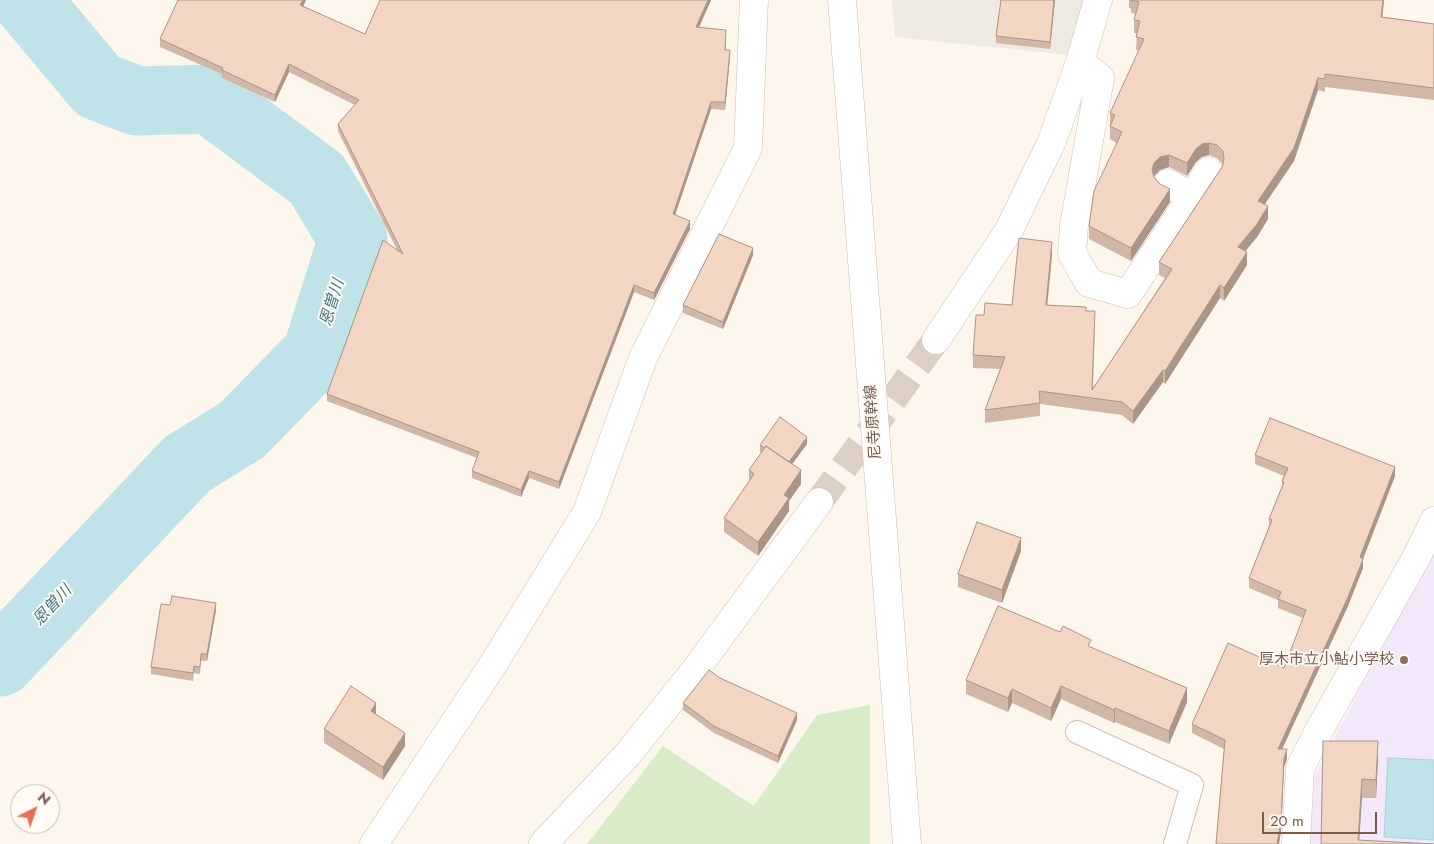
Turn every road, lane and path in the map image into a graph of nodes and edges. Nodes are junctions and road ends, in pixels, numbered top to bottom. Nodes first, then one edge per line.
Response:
1 (754, 0) edge
2 (842, 0) edge
3 (1098, 0) edge
4 (1080, 62) junction
5 (1209, 171) dead end
6 (1168, 183) dead end
7 (1192, 196) junction
8 (936, 340) tunnel mouth
9 (819, 502) tunnel mouth
10 (1434, 522) edge
11 (1077, 732) dead end
12 (374, 844) edge
13 (544, 844) edge
14 (907, 844) edge
15 (1175, 844) edge
16 (1296, 844) edge

1 - 12 street
2 - 14 street, 尼寺原幹線
3 - 4 street
4 - 7 street
4 - 8 street
5 - 7 street
6 - 7 street
9 - 13 street
10 - 16 street
11 - 15 lane

